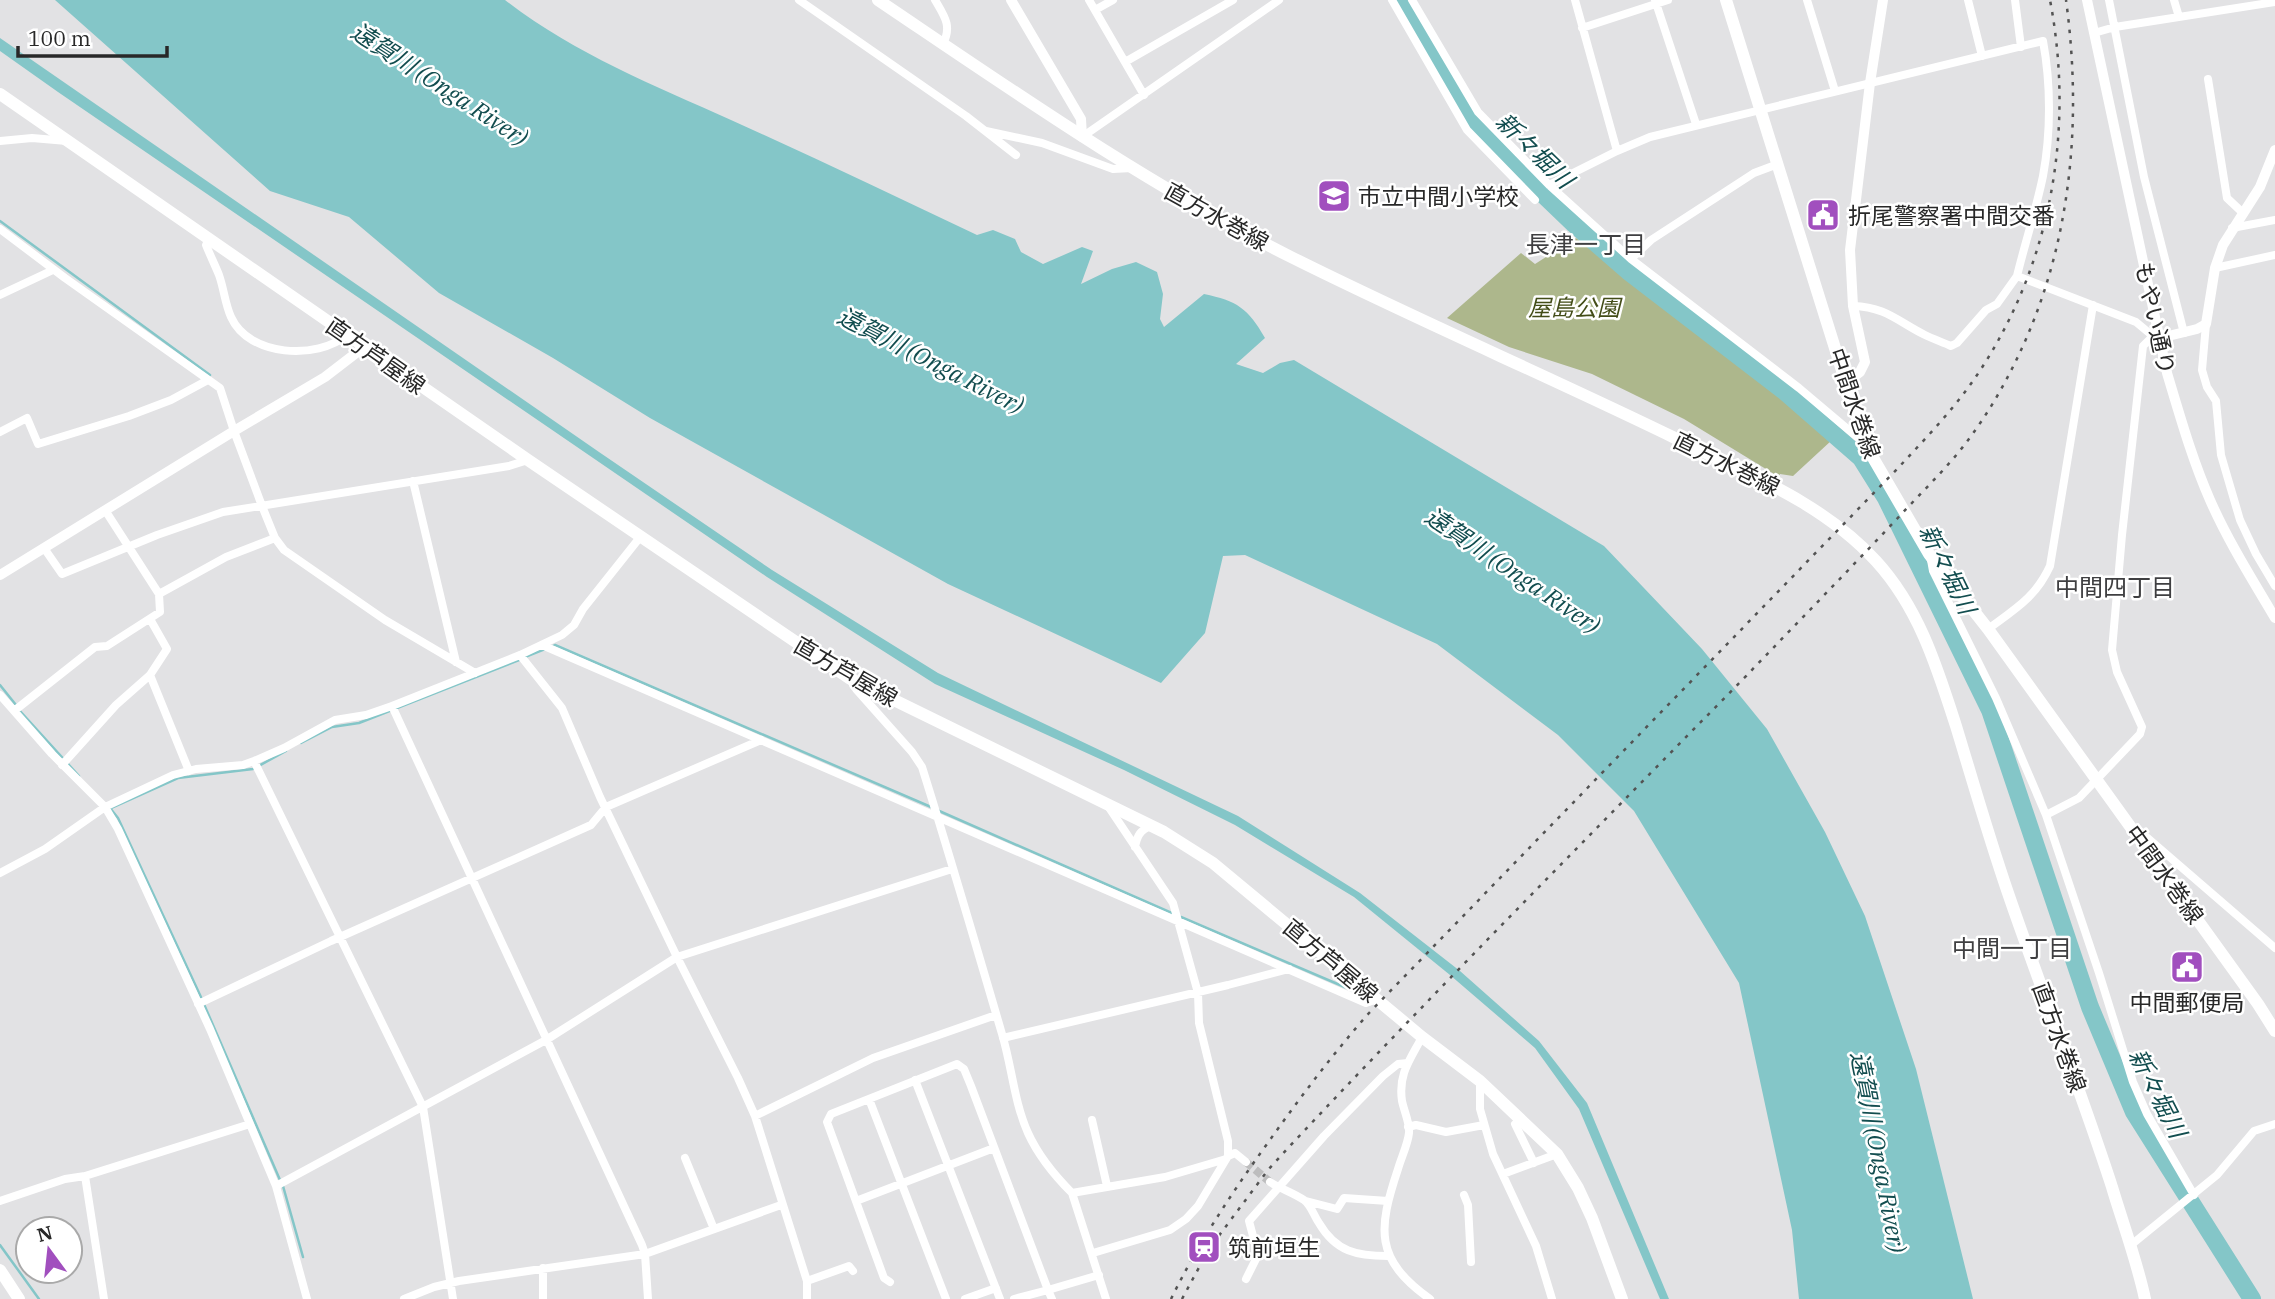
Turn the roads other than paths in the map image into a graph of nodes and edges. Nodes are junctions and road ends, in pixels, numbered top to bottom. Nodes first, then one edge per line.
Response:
1 (799, 0) edge
2 (878, 0) edge
3 (935, 0) edge
4 (1011, 0) edge
5 (1089, 0) edge
6 (1113, 0) edge
7 (1233, 0) edge
8 (1279, 0) edge
9 (1392, 0) edge
10 (1412, 0) edge
11 (1575, 0) edge
12 (1668, 0) edge
13 (1726, 0) edge
14 (1807, 0) edge
15 (1883, 0) edge
16 (1968, 0) edge
17 (2015, 0) edge
18 (2087, 0) edge
19 (2109, 0) edge
20 (2174, 0) edge
21 (1656, 2) edge
22 (2275, 2) edge
23 (1095, 10) junction
24 (2179, 17) junction
25 (2115, 27) junction
26 (1583, 29) junction
27 (2094, 33) junction
28 (943, 44) junction
29 (2021, 47) junction
30 (1983, 56) junction
31 (1125, 62) junction
32 (2208, 79) dead end
33 (1870, 83) junction
34 (1835, 91) junction
35 (0, 94) edge
36 (1144, 94) junction
37 (1761, 108) junction
38 (1696, 124) junction
39 (986, 131) junction
40 (1082, 137) junction
41 (0, 141) edge
42 (67, 142) junction
43 (2275, 150) edge
44 (1617, 151) junction
45 (1016, 155) dead end
46 (1778, 164) junction
47 (1132, 169) junction
48 (2144, 177) junction
49 (2126, 180) junction
50 (1549, 185) junction
51 (1535, 200) dead end
52 (2243, 213) junction
53 (2275, 220) edge
54 (2232, 228) junction
55 (0, 229) edge
56 (209, 239) junction
57 (2275, 255) edge
58 (1631, 259) junction
59 (2215, 268) junction
60 (53, 270) junction
61 (2017, 276) junction
62 (0, 295) edge
63 (2093, 305) junction
64 (1853, 306) junction
65 (2206, 324) junction
66 (2184, 333) junction
67 (347, 335) junction
68 (2156, 338) junction
69 (364, 347) junction
70 (208, 380) junction
71 (1847, 382) junction
72 (233, 430) junction
73 (0, 432) edge
74 (1865, 444) junction
75 (528, 460) junction
76 (412, 481) junction
77 (262, 506) junction
78 (105, 510) junction
79 (640, 536) junction
80 (275, 538) junction
81 (129, 547) junction
82 (44, 548) junction
83 (1930, 554) junction
84 (0, 575) edge
85 (2274, 583) edge
86 (2258, 589) junction
87 (159, 594) junction
88 (2273, 610) edge
89 (150, 619) junction
90 (1988, 629) junction
91 (542, 645) junction
92 (520, 655) junction
93 (456, 662) junction
94 (475, 673) junction
95 (150, 676) junction
96 (849, 678) junction
97 (0, 695) edge
98 (392, 706) junction
99 (14, 711) junction
100 (761, 740) junction
101 (254, 761) junction
102 (62, 765) junction
103 (189, 771) junction
104 (2095, 780) junction
105 (1108, 806) junction
106 (105, 807) junction
107 (606, 807) junction
108 (2046, 815) junction
109 (938, 818) junction
110 (2126, 819) junction
111 (1151, 826) junction
112 (1135, 848) junction
113 (952, 869) junction
114 (0, 873) edge
115 (471, 880) junction
116 (1179, 921) junction
117 (340, 937) junction
118 (2275, 948) edge
119 (677, 957) junction
120 (1289, 969) junction
121 (1198, 993) junction
122 (1377, 999) junction
123 (198, 1004) junction
124 (996, 1015) junction
125 (2275, 1031) edge
126 (1422, 1037) junction
127 (1003, 1038) junction
128 (546, 1040) junction
129 (1408, 1063) junction
130 (915, 1080) junction
131 (1480, 1081) junction
132 (869, 1099) junction
133 (423, 1107) junction
134 (755, 1116) junction
135 (1092, 1120) dead end
136 (250, 1124) junction
137 (1515, 1124) dead end
138 (2275, 1124) edge
139 (1484, 1125) junction
140 (1408, 1127) junction
141 (994, 1148) junction
142 (1557, 1154) junction
143 (685, 1158) dead end
144 (1227, 1158) junction
145 (1246, 1162) tunnel mouth
146 (1534, 1163) junction
147 (948, 1166) junction
148 (1503, 1174) junction
149 (85, 1176) junction
150 (902, 1184) junction
151 (1274, 1185) junction
152 (276, 1186) junction
153 (1107, 1186) junction
154 (1072, 1193) junction
155 (1464, 1195) dead end
156 (2194, 1195) junction
157 (0, 1201) edge
158 (856, 1201) junction
159 (1306, 1201) junction
160 (1388, 1201) junction
161 (781, 1205) junction
162 (714, 1229) junction
163 (2131, 1245) junction
164 (1093, 1253) junction
165 (645, 1254) junction
166 (1388, 1256) junction
167 (1471, 1262) dead end
168 (542, 1268) junction
169 (0, 1270) edge
170 (853, 1271) dead end
171 (1099, 1275) junction
172 (1247, 1279) dead end
173 (807, 1281) junction
174 (890, 1282) dead end
175 (451, 1283) junction
176 (996, 1288) junction
177 (1048, 1290) junction
178 (1619, 1298) edge
179 (19, 1299) edge
180 (104, 1299) edge
181 (307, 1299) edge
182 (404, 1299) edge
183 (453, 1299) edge
184 (542, 1299) edge
185 (648, 1299) edge
186 (807, 1299) edge
187 (946, 1299) edge
188 (965, 1299) edge
189 (1000, 1299) edge
190 (1014, 1299) edge
191 (1052, 1299) edge
192 (1106, 1299) edge
193 (1430, 1299) edge
194 (1552, 1299) edge
195 (2145, 1299) edge

1 - 39 street
2 - 28 main road, 直方水巻線
3 - 28 street
4 - 40 street
5 - 23 street
6 - 23 street
7 - 31 street
8 - 36 street
9 - 51 street
10 - 50 street
11 - 26 street
12 - 21 street
13 - 37 main road, 中間水巻線
14 - 34 street
15 - 33 street
16 - 30 street
17 - 29 street
18 - 27 street, もやい通り
19 - 25 street
20 - 24 street
21 - 26 street
21 - 38 street
22 - 24 street
23 - 31 street
24 - 25 street
25 - 27 street
25 - 48 street
26 - 44 street
27 - 49 street, もやい通り
28 - 40 main road, 直方水巻線
29 - 30 street
29 - 61 street
30 - 33 street
31 - 36 street
32 - 52 street
33 - 34 street
33 - 64 street
34 - 37 street
35 - 42 main road, 直方芦屋線
36 - 40 street
37 - 38 street
37 - 46 main road, 中間水巻線
38 - 44 street
39 - 45 street
39 - 47 street
40 - 47 main road, 直方水巻線
41 - 42 street
42 - 56 main road, 直方芦屋線
43 - 52 street
44 - 50 street
46 - 58 street
46 - 71 main road, 中間水巻線
47 - 163 main road, 直方水巻線
48 - 49 street
48 - 66 street
49 - 68 street, もやい通り
50 - 58 street
52 - 54 street
53 - 54 street
54 - 59 street
55 - 60 street
56 - 67 main road, 直方芦屋線
56 - 67 street
57 - 59 street
58 - 74 street
59 - 65 street
60 - 62 street
60 - 70 street
61 - 63 street
61 - 64 street
63 - 68 street
63 - 90 street
64 - 71 street
65 - 66 street
65 - 85 street
66 - 68 street
67 - 69 main road, 直方芦屋線
68 - 86 street, もやい通り
68 - 104 street
69 - 72 street
69 - 75 main road, 直方芦屋線
70 - 72 street
70 - 73 street
71 - 74 main road, 中間水巻線
72 - 77 street
72 - 78 street
74 - 83 main road, 中間水巻線
75 - 76 street
75 - 79 main road, 直方芦屋線
76 - 77 street
76 - 93 street
77 - 80 street
77 - 81 street
78 - 81 street
78 - 82 street
79 - 91 street
79 - 96 main road, 直方芦屋線
80 - 87 street
80 - 93 street
81 - 82 street
81 - 87 street
82 - 84 street
83 - 90 main road, 中間水巻線
83 - 108 street
85 - 86 street
86 - 88 street, もやい通り
87 - 89 street
89 - 95 street
89 - 99 street
90 - 104 main road, 中間水巻線
91 - 92 street
91 - 100 street
92 - 94 street
92 - 107 street
93 - 94 street
94 - 98 street
95 - 102 street
95 - 103 street
96 - 105 main road, 直方芦屋線
96 - 109 street
97 - 99 street
98 - 101 street
98 - 115 street
99 - 102 street
100 - 107 street
100 - 109 street
101 - 103 street
101 - 117 street
102 - 106 street
103 - 106 street
104 - 108 street
104 - 110 main road, 中間水巻線
105 - 111 main road, 直方芦屋線
105 - 112 street
106 - 114 street
106 - 123 street
107 - 115 street
107 - 119 street
108 - 156 street
109 - 113 street
109 - 116 street
110 - 118 street
110 - 125 main road, 中間水巻線
111 - 112 street
111 - 122 main road, 直方芦屋線
112 - 116 street
113 - 119 street
113 - 124 street
115 - 117 street
115 - 128 street
116 - 120 street
116 - 121 street
117 - 123 street
117 - 133 street
119 - 128 street
119 - 134 street
120 - 121 street
120 - 122 street
121 - 127 street
121 - 144 street
122 - 126 main road, 直方芦屋線
123 - 136 street
124 - 127 street
124 - 134 street
126 - 129 street
126 - 131 main road, 直方芦屋線
127 - 154 street
128 - 133 street
128 - 165 street
129 - 140 street
129 - 151 street
130 - 132 street
130 - 141 street
130 - 147 street
131 - 139 street
131 - 142 main road, 直方芦屋線
132 - 150 street
132 - 158 street
133 - 152 street
133 - 175 street
134 - 161 street
135 - 153 street
136 - 149 street
136 - 152 street
137 - 146 street
138 - 156 street
139 - 140 street
139 - 148 street
140 - 160 street
141 - 147 street
141 - 177 street
142 - 146 street
142 - 178 main road, 直方芦屋線
143 - 162 street
144 - 145 street
144 - 153 street
144 - 164 street
146 - 148 street
147 - 150 street
147 - 176 street
148 - 194 street
149 - 157 street
149 - 180 street
150 - 158 street
150 - 187 street
151 - 159 street
151 - 172 street
152 - 181 street
153 - 154 street
154 - 164 street
155 - 167 street
156 - 163 street
158 - 174 street
159 - 160 street
159 - 166 street
160 - 166 street
161 - 162 street
161 - 173 street
162 - 165 street
163 - 195 main road, 直方水巻線
164 - 171 street
165 - 168 street
165 - 185 street
166 - 193 street
168 - 175 street
168 - 184 street
169 - 179 main road
170 - 173 street
171 - 177 street
171 - 192 street
173 - 186 street
175 - 182 street
175 - 183 street
176 - 188 street
176 - 189 street
177 - 190 street
177 - 191 street

